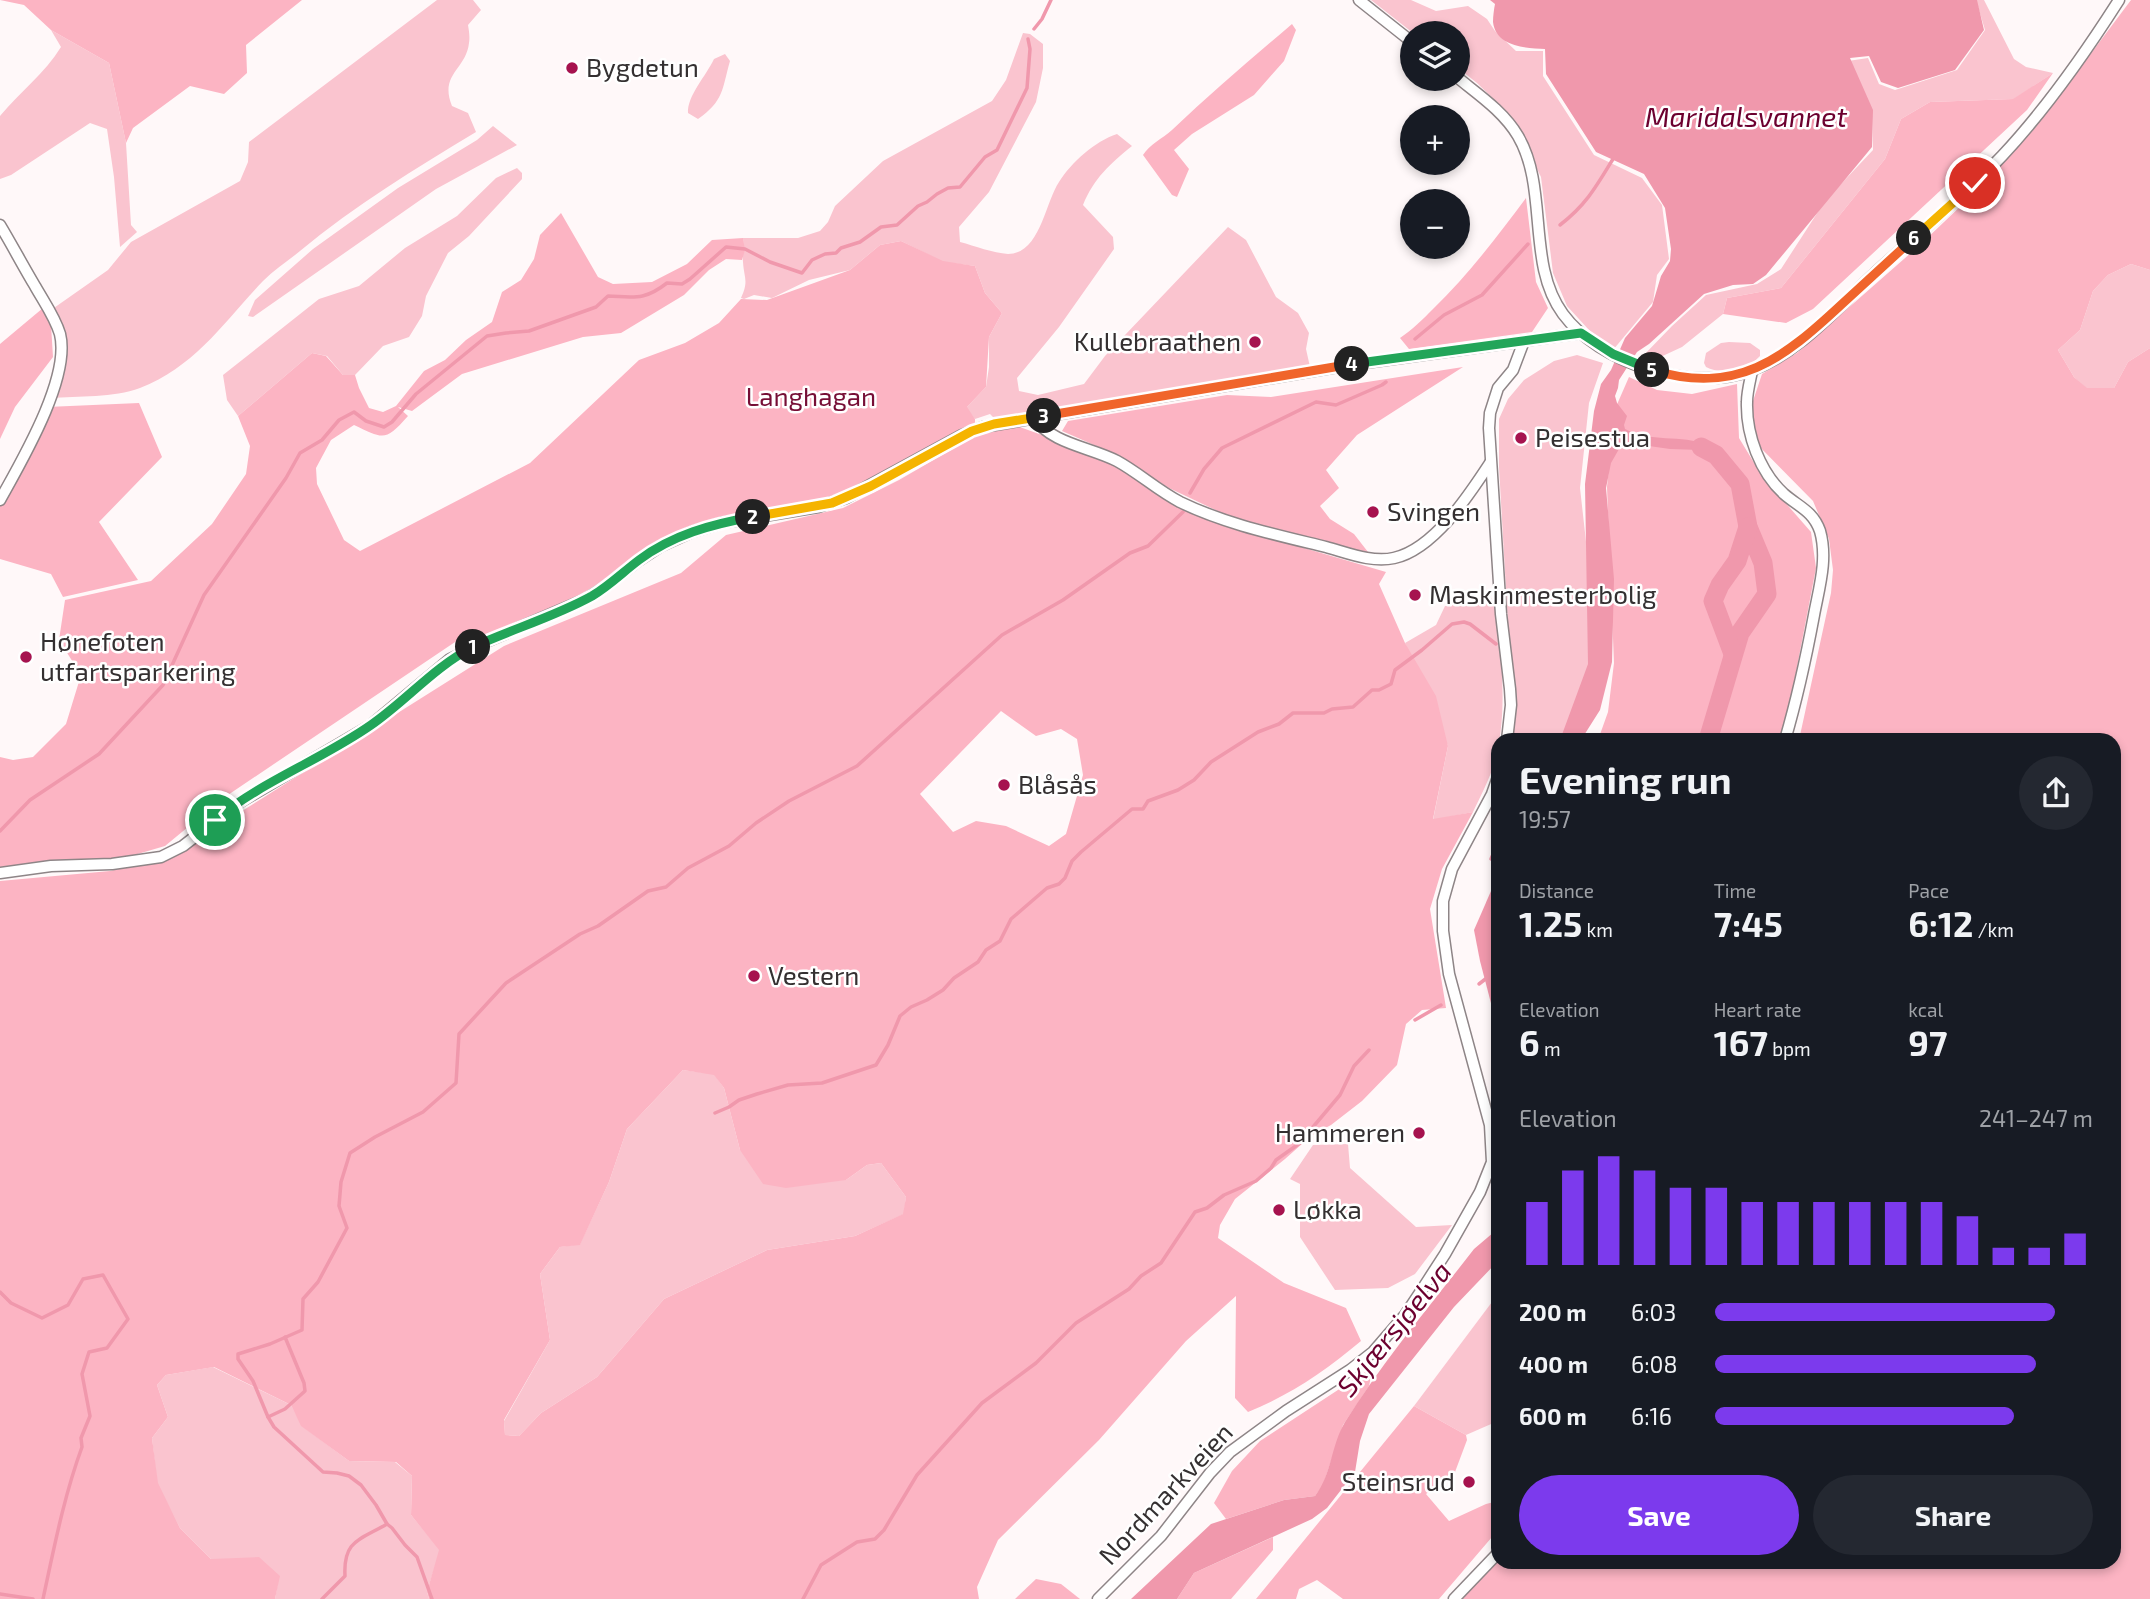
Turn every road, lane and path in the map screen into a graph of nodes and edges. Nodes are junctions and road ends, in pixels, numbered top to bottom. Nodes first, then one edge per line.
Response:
1 (1359, 0) edge
2 (2119, 0) edge
3 (1400, 32) edge
4 (1470, 88) edge
5 (0, 225) edge
6 (1581, 333) junction
7 (1524, 341) junction
8 (1752, 371) junction
9 (1034, 418) junction
10 (1490, 463) junction
11 (0, 500) edge
12 (1508, 733) edge
13 (1787, 733) edge
14 (1491, 796) edge
15 (0, 873) edge
16 (1491, 1144) edge
17 (1491, 1164) edge
18 (1491, 1560) edge
19 (1098, 1599) edge
20 (1454, 1599) edge

1 - 3 street
2 - 8 street
4 - 6 street
5 - 11 street
6 - 7 street
6 - 8 street
7 - 9 street
7 - 10 street
8 - 13 street
9 - 10 street
9 - 15 street
10 - 12 street
14 - 16 street, Nordmarkveien
17 - 19 street, Nordmarkveien
18 - 20 street

